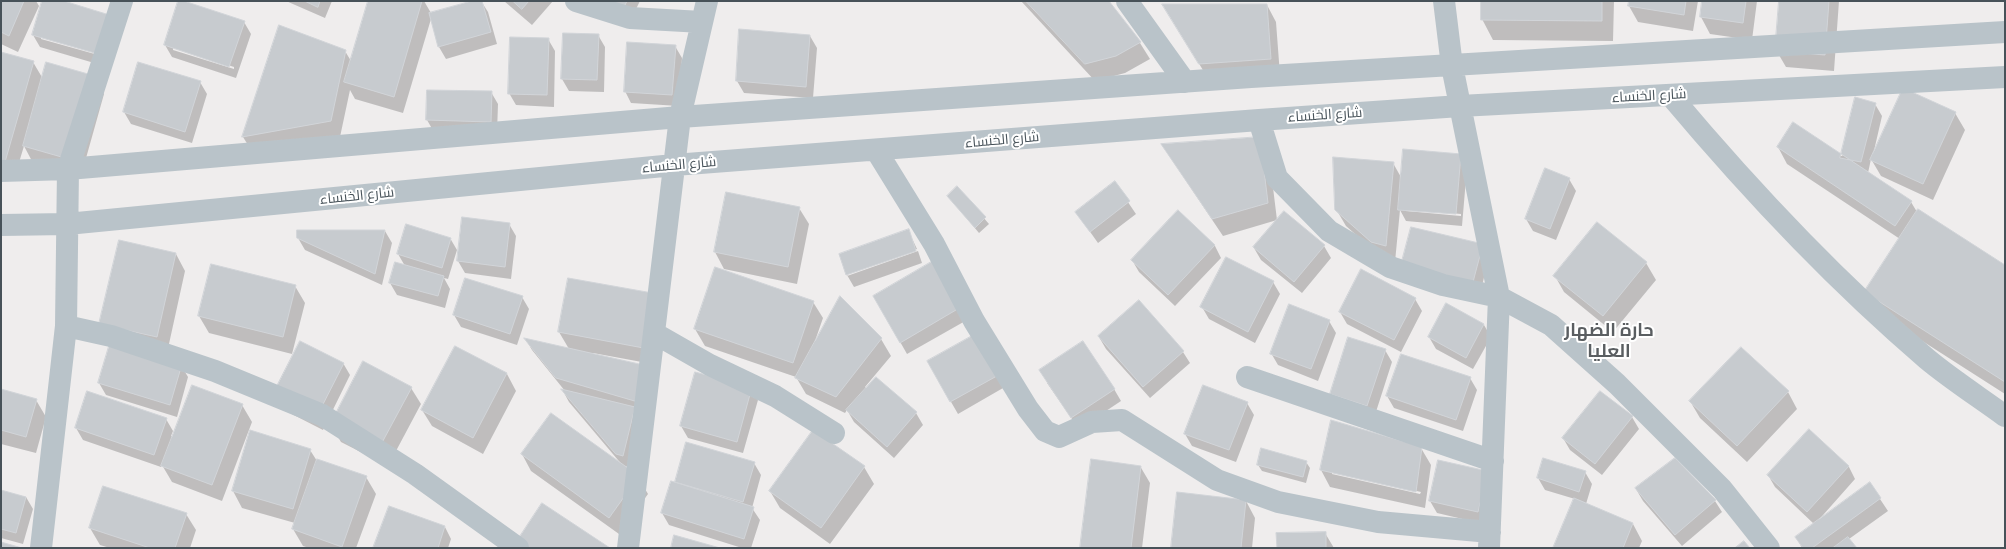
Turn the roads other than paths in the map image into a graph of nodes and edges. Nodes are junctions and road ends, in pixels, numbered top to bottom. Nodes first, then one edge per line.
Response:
1 (122, 1) edge
2 (576, 1) edge
3 (707, 1) edge
4 (1127, 1) edge
5 (1444, 1) edge
6 (702, 22) junction
7 (2005, 32) edge
8 (1452, 66) junction
9 (2005, 77) edge
10 (1185, 82) junction
11 (1670, 95) junction
12 (1460, 106) junction
13 (680, 117) junction
14 (1259, 120) junction
15 (876, 150) junction
16 (674, 165) junction
17 (68, 169) junction
18 (1, 171) edge
19 (67, 224) junction
20 (1, 225) edge
21 (1499, 297) junction
22 (66, 326) junction
23 (654, 333) junction
24 (1247, 377) dead end
25 (2005, 416) edge
26 (834, 433) dead end
27 (1493, 461) junction
28 (1489, 540) edge
29 (41, 548) edge
30 (518, 548) edge
31 (628, 548) edge
32 (1769, 548) edge

1 - 17 street
2 - 6 street
3 - 6 street
4 - 10 street
5 - 8 street
6 - 13 street
7 - 8 street
8 - 10 street
8 - 12 street
9 - 11 street, شارع الخنساء
10 - 13 street
11 - 12 street, شارع الخنساء
11 - 25 street
12 - 14 street, شارع الخنساء
12 - 21 street
13 - 16 street
13 - 17 street
14 - 15 street, شارع الخنساء
14 - 21 street
15 - 16 street, شارع الخنساء
15 - 28 street
16 - 19 street, شارع الخنساء
16 - 23 street
17 - 18 street
17 - 19 street
19 - 20 street, شارع الخنساء
19 - 22 street
21 - 27 street
21 - 32 street
22 - 29 street
22 - 30 street
23 - 26 street
23 - 31 street
24 - 27 street
27 - 28 street

